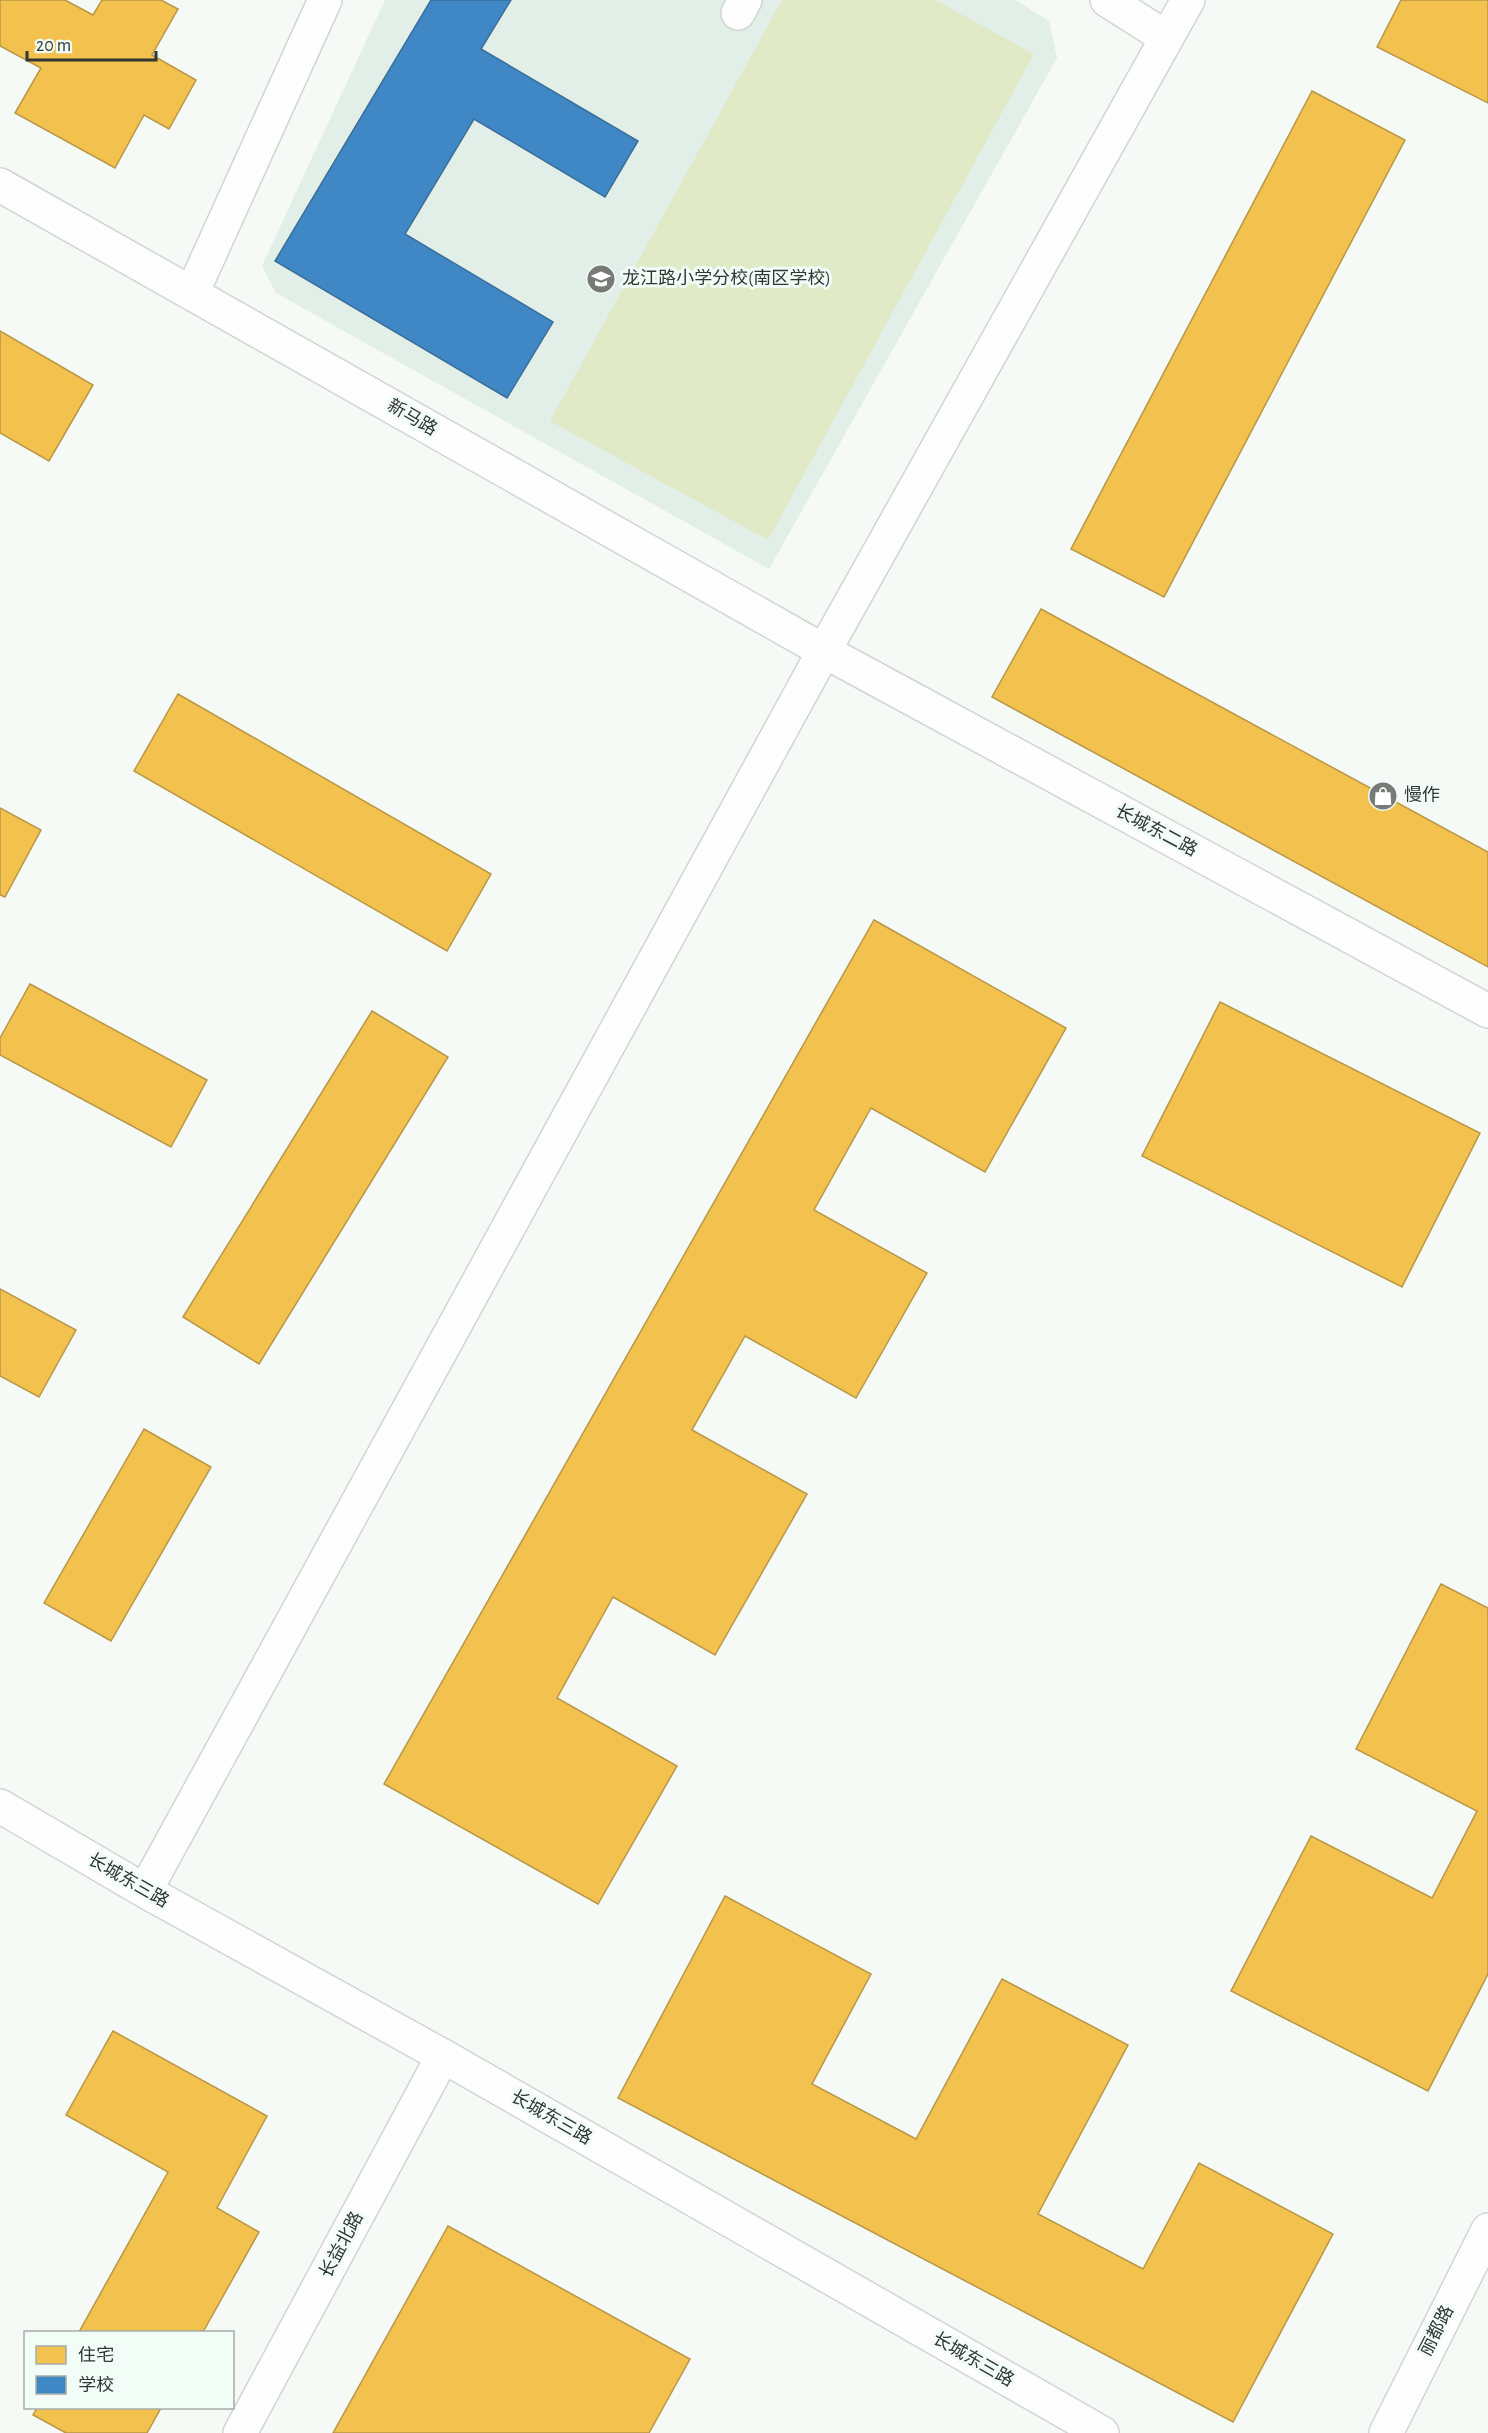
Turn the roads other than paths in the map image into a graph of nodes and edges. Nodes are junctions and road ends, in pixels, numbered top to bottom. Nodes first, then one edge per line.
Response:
1 (325, 0) edge
2 (1107, 0) edge
3 (1188, 0) edge
4 (1167, 38) junction
5 (0, 185) edge
6 (192, 293) junction
7 (824, 651) junction
8 (1488, 1011) edge
9 (0, 1806) edge
10 (145, 1891) junction
11 (443, 2056) junction
12 (1484, 2246) edge
13 (240, 2433) edge
14 (1102, 2433) edge
15 (1386, 2433) edge

1 - 6 street
2 - 4 street
3 - 4 street
4 - 7 street
5 - 6 street, 新马路
6 - 7 street, 新马路
7 - 8 street, 长城东二路
7 - 10 street
9 - 10 street, 长城东三路
10 - 11 street, 长城东三路
11 - 13 street, 长益北路
11 - 14 street, 长城东三路
12 - 15 street, 丽都路

